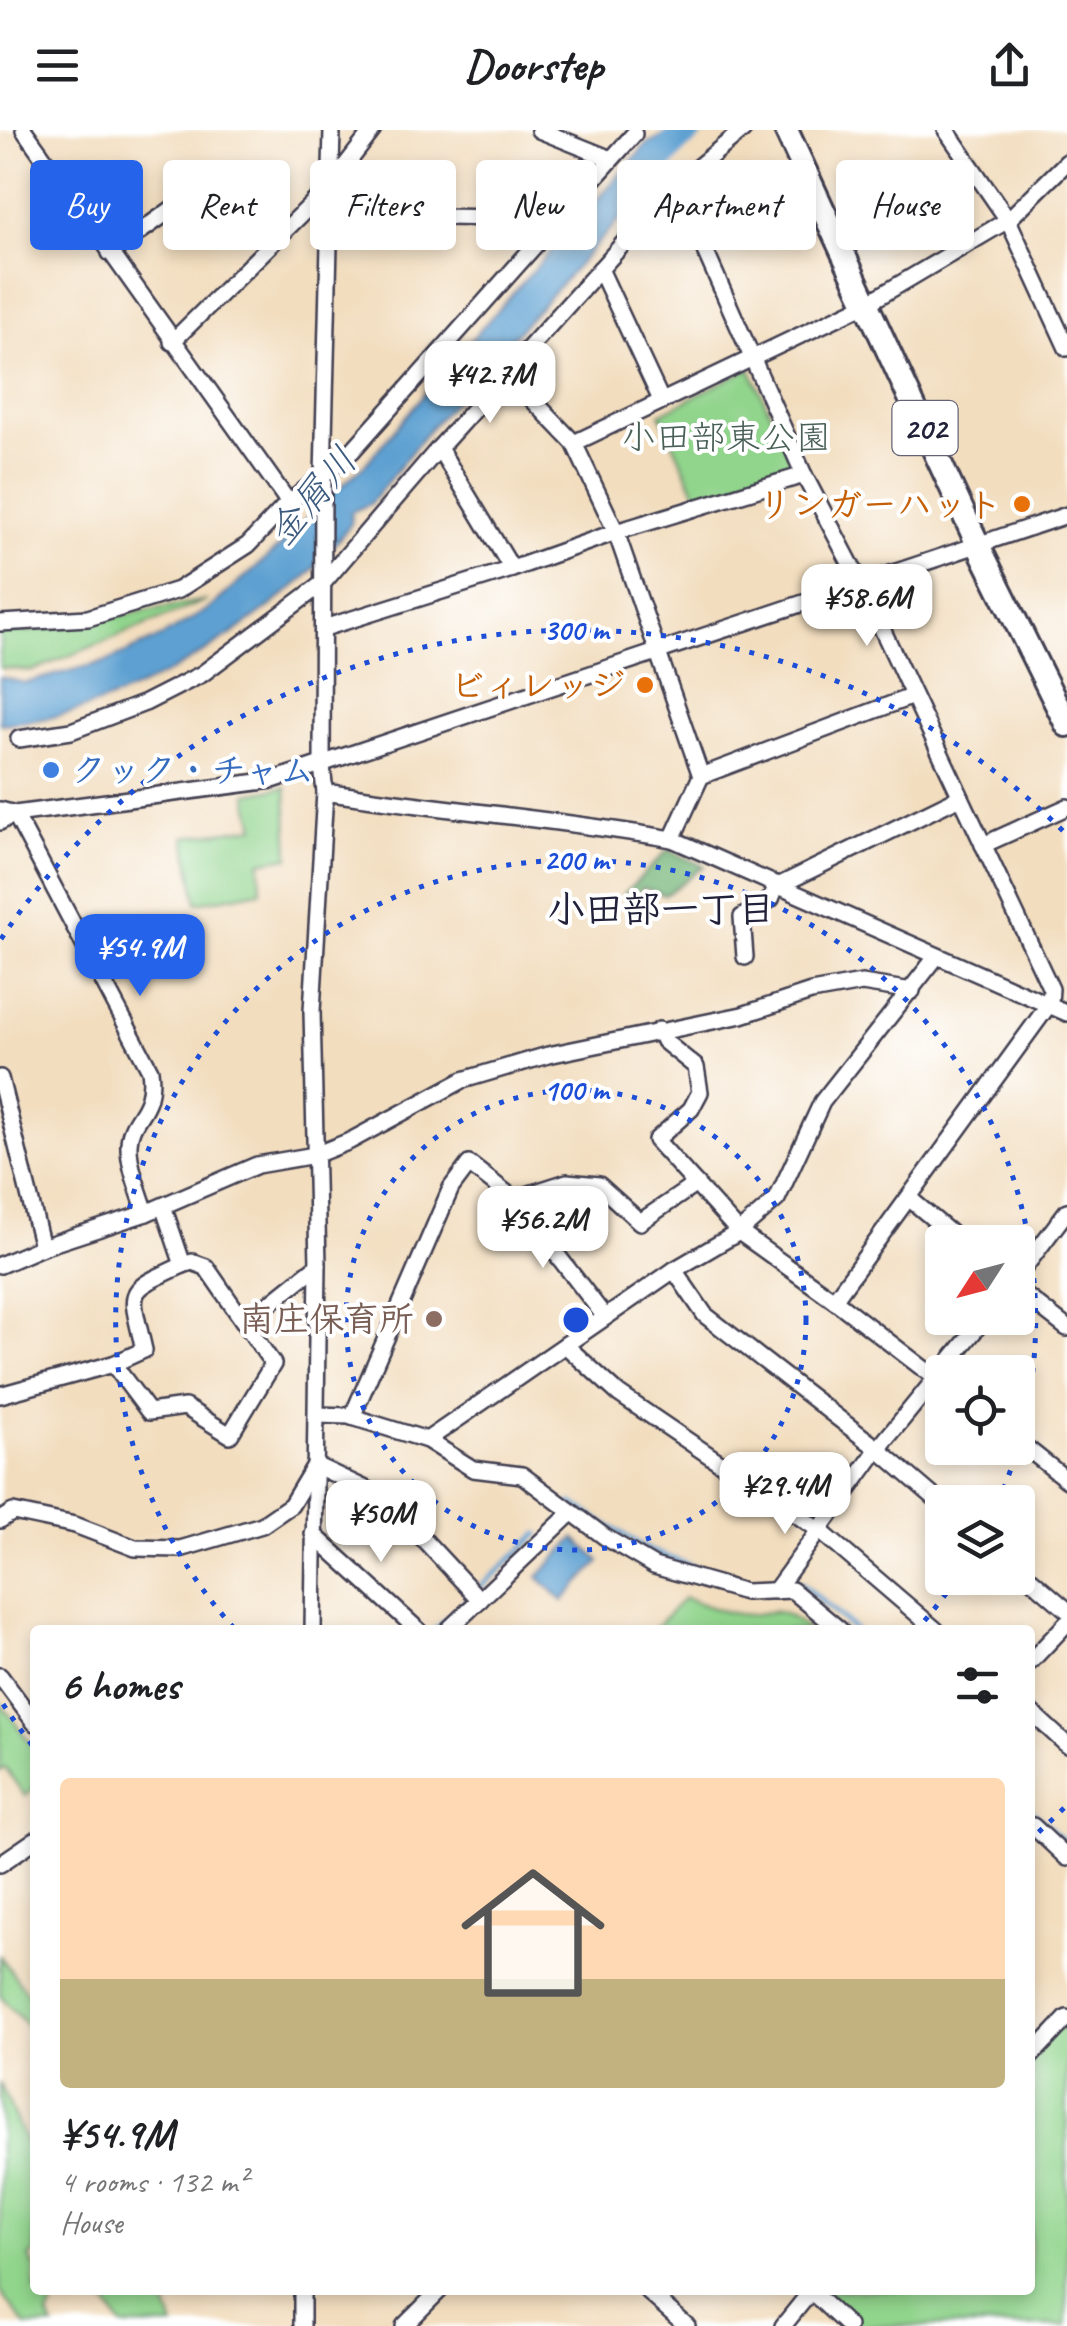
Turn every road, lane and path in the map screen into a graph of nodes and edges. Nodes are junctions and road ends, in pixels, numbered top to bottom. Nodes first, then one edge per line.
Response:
1 (24, 130) edge
2 (332, 130) edge
3 (373, 130) edge
4 (539, 130) edge
5 (743, 130) edge
6 (786, 130) edge
7 (799, 130) edge
8 (946, 130) edge
9 (634, 131) edge
10 (611, 159) junction
11 (331, 160) edge
12 (350, 160) edge
13 (706, 160) edge
14 (1067, 162) edge
15 (597, 175) edge
16 (310, 207) edge
17 (163, 215) edge
18 (1008, 220) junction
19 (617, 249) edge
20 (328, 250) edge
21 (530, 250) edge
22 (706, 250) edge
23 (110, 253) junction
24 (600, 268) junction
25 (874, 300) junction
26 (1065, 340) edge
27 (172, 342) junction
28 (754, 355) junction
29 (507, 373) junction
30 (661, 400) junction
31 (574, 442) junction
32 (439, 448) junction
33 (804, 475) junction
34 (323, 476) junction
35 (288, 503) junction
36 (1067, 515) edge
37 (616, 532) junction
38 (986, 544) junction
39 (512, 569) junction
40 (323, 583) junction
41 (861, 584) junction
42 (0, 623) edge
43 (324, 628) junction
44 (657, 652) junction
45 (1067, 692) edge
46 (913, 696) junction
47 (1067, 725) edge
48 (18, 739) dead end
49 (322, 766) junction
50 (701, 776) junction
51 (325, 792) junction
52 (960, 797) junction
53 (1067, 807) edge
54 (8, 812) edge
55 (0, 822) edge
56 (672, 840) junction
57 (983, 845) junction
58 (778, 885) junction
59 (937, 956) junction
60 (746, 957) dead end
61 (912, 991) junction
62 (1050, 1003) junction
63 (1067, 1013) edge
64 (659, 1030) junction
65 (0, 1078) edge
66 (316, 1155) junction
67 (696, 1184) junction
68 (910, 1199) junction
69 (514, 1200) junction
70 (163, 1206) junction
71 (1067, 1210) edge
72 (146, 1213) junction
73 (941, 1225) edge
74 (739, 1232) junction
75 (42, 1247) junction
76 (1035, 1253) edge
77 (0, 1265) edge
78 (183, 1265) junction
79 (318, 1265) junction
80 (674, 1270) junction
81 (834, 1300) junction
82 (1035, 1303) edge
83 (606, 1317) junction
84 (244, 1318) junction
85 (1067, 1328) edge
86 (565, 1346) junction
87 (113, 1364) junction
88 (925, 1369) edge
89 (0, 1395) edge
90 (925, 1396) edge
91 (317, 1415) junction
92 (352, 1417) junction
93 (427, 1440) junction
94 (878, 1449) junction
95 (1035, 1455) edge
96 (315, 1465) junction
97 (1067, 1480) edge
98 (925, 1489) edge
99 (565, 1509) junction
100 (0, 1520) edge
101 (819, 1530) junction
102 (313, 1534) junction
103 (1035, 1583) edge
104 (775, 1591) junction
105 (475, 1594) junction
106 (1067, 1610) edge
107 (1067, 1624) edge
108 (313, 1625) edge
109 (413, 1625) edge
110 (452, 1625) edge
111 (834, 1625) edge
112 (930, 1625) edge
113 (1035, 1657) edge
114 (0, 1676) edge
115 (30, 1716) edge
116 (1035, 1716) edge
117 (1067, 1745) edge
118 (1035, 1828) edge
119 (30, 1843) edge
120 (1067, 1858) edge
121 (0, 1864) edge
122 (1065, 2025) edge
123 (1035, 2052) edge
124 (302, 2295) edge
125 (435, 2295) edge
126 (652, 2295) edge
127 (808, 2295) edge
128 (817, 2295) edge
129 (302, 2326) edge
130 (404, 2326) edge
131 (688, 2326) edge
132 (783, 2326) edge
133 (848, 2326) edge

1 - 23 street
2 - 11 street
3 - 12 street
4 - 10 street
5 - 13 street
6 - 25 highway, 202
7 - 25 highway, 202
8 - 18 street
9 - 10 street
10 - 15 street
14 - 18 street
16 - 27 street
17 - 23 street
18 - 25 street
18 - 26 street
19 - 24 street
20 - 34 street
21 - 34 street
22 - 28 street
23 - 27 street
24 - 29 street
24 - 30 street
25 - 28 street
25 - 38 highway, 202
27 - 35 street
28 - 30 street
28 - 33 street
29 - 31 street
29 - 32 street
30 - 31 street
31 - 37 street
32 - 39 street
32 - 40 street
33 - 37 street
33 - 41 street
34 - 35 street
34 - 40 street
35 - 42 street
36 - 38 street
37 - 39 street
37 - 44 street
38 - 41 street
38 - 45 highway, 202
38 - 47 highway, 202
39 - 43 street
40 - 43 street
40 - 48 street
41 - 44 street
41 - 46 street
43 - 49 street
44 - 49 street
44 - 50 street
46 - 50 street
46 - 52 street
49 - 51 street
49 - 54 street
50 - 56 street
51 - 56 street
51 - 66 street
52 - 57 street
52 - 58 street
53 - 57 street
54 - 55 street
54 - 72 street
56 - 58 street
57 - 62 street
58 - 59 street
58 - 60 street
59 - 61 street
59 - 62 street
61 - 64 street
61 - 74 street
62 - 63 street
62 - 68 street
64 - 66 street
64 - 67 street
65 - 75 street
66 - 70 street
66 - 79 street
67 - 69 street
67 - 74 street
68 - 73 street
68 - 81 street
69 - 83 street
69 - 92 street
70 - 72 street
70 - 78 street
71 - 76 street
72 - 75 street
74 - 80 street
74 - 81 street
75 - 77 street
78 - 84 street
78 - 87 street
79 - 84 street
79 - 91 street
80 - 83 street
80 - 94 street
81 - 88 street
82 - 85 street
83 - 86 street
84 - 87 street
86 - 93 street
86 - 101 street
87 - 89 street
90 - 94 street
91 - 92 street
91 - 96 street
92 - 93 street
93 - 99 street
94 - 98 street
94 - 101 street
95 - 97 street
96 - 100 street
96 - 102 street
96 - 105 street
99 - 104 street
99 - 105 street
101 - 104 street
101 - 112 street
102 - 108 street
102 - 109 street
103 - 106 street
104 - 111 street
105 - 110 street
107 - 113 street
114 - 115 street
116 - 117 street
118 - 120 street
119 - 121 street
122 - 123 street
124 - 129 street
125 - 130 street
126 - 131 street
127 - 132 street
128 - 133 street

